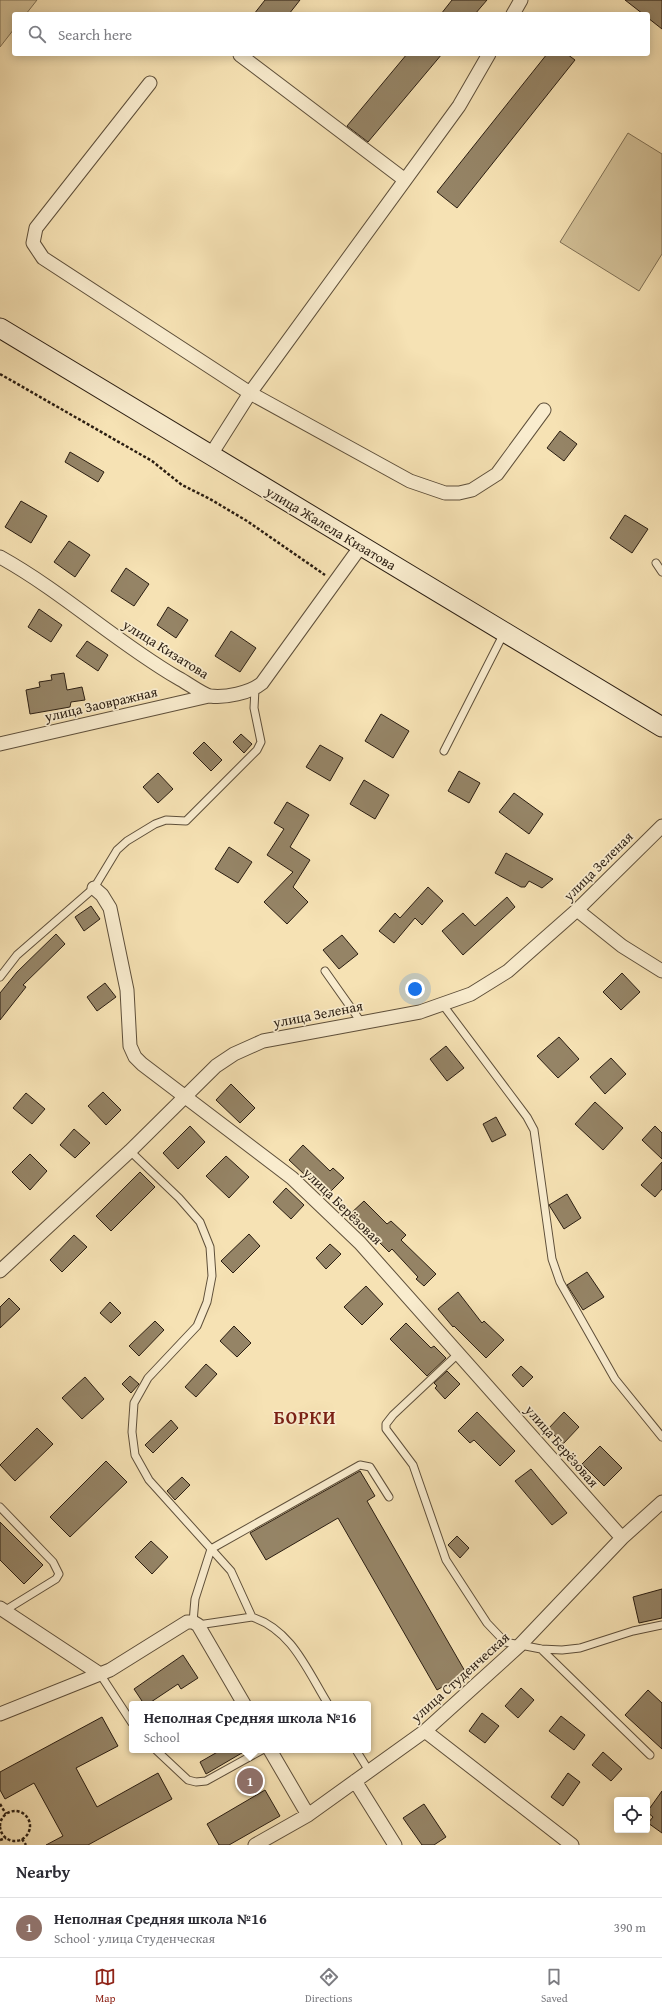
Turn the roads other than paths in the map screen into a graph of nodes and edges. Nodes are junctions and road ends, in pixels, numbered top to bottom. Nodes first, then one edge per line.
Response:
1 (521, 0) edge
2 (514, 12) edge
3 (241, 56) edge
4 (488, 56) edge
5 (150, 83) dead end
6 (405, 180) junction
7 (0, 328) edge
8 (250, 393) junction
9 (544, 410) dead end
10 (210, 456) junction
11 (361, 546) junction
12 (0, 557) edge
13 (656, 563) dead end
14 (662, 572) edge
15 (505, 632) junction
16 (255, 689) junction
17 (209, 696) junction
18 (662, 728) edge
19 (3, 741) edge
20 (444, 751) dead end
21 (662, 826) edge
22 (94, 888) junction
23 (577, 910) junction
24 (662, 970) edge
25 (325, 971) dead end
26 (0, 977) edge
27 (443, 1005) junction
28 (361, 1022) junction
29 (184, 1096) junction
30 (130, 1151) junction
31 (0, 1271) edge
32 (459, 1353) junction
33 (662, 1437) edge
34 (389, 1497) dead end
35 (662, 1502) edge
36 (0, 1507) edge
37 (622, 1538) junction
38 (211, 1549) junction
39 (2, 1609) edge
40 (252, 1617) junction
41 (195, 1623) junction
42 (662, 1624) edge
43 (519, 1646) junction
44 (541, 1649) junction
45 (100, 1674) junction
46 (242, 1701) edge
47 (326, 1701) edge
48 (0, 1714) edge
49 (129, 1718) edge
50 (425, 1731) junction
51 (159, 1753) edge
52 (257, 1753) edge
53 (272, 1753) edge
54 (358, 1753) edge
55 (650, 1755) dead end
56 (369, 1771) junction
57 (355, 1781) junction
58 (308, 1815) junction
59 (255, 1845) edge
60 (395, 1845) edge
61 (572, 1845) edge

1 - 2 street
3 - 6 street
4 - 6 street
5 - 8 street
6 - 8 street
7 - 10 main road, улица Жалела Кизатова
8 - 9 street
8 - 10 street
10 - 11 main road, улица Жалела Кизатова
11 - 15 main road, улица Жалела Кизатова
11 - 16 street
12 - 17 street, улица Кизатова
13 - 14 lane
15 - 18 main road, улица Жалела Кизатова
15 - 20 lane
16 - 17 street, улица Кизатова
16 - 22 lane
17 - 19 street, улица Заовражная
21 - 23 street, улица Зеленая
22 - 26 lane
22 - 29 street, улица Берёзовая
23 - 24 street
23 - 27 street, улица Зеленая
25 - 28 lane
27 - 28 street, улица Зеленая
27 - 33 lane
28 - 29 street, улица Зеленая
29 - 30 street, улица Зеленая
29 - 32 street, улица Берёзовая
30 - 31 street, улица Зеленая
30 - 38 lane
32 - 37 street, улица Берёзовая
32 - 43 lane
34 - 38 lane
35 - 37 street, улица Студенческая
36 - 39 lane
37 - 43 street, улица Студенческая
38 - 40 lane
38 - 41 lane
39 - 45 street
40 - 41 lane
40 - 47 lane
41 - 45 street
41 - 46 street
42 - 44 lane
43 - 44 lane
43 - 50 street, улица Студенческая
44 - 55 lane
45 - 48 street
45 - 49 lane
50 - 56 street, улица Студенческая
50 - 61 street
51 - 52 lane
53 - 58 street
54 - 56 lane
56 - 57 street, улица Студенческая
57 - 58 street, улица Студенческая
57 - 60 street
58 - 59 street, улица Студенческая

